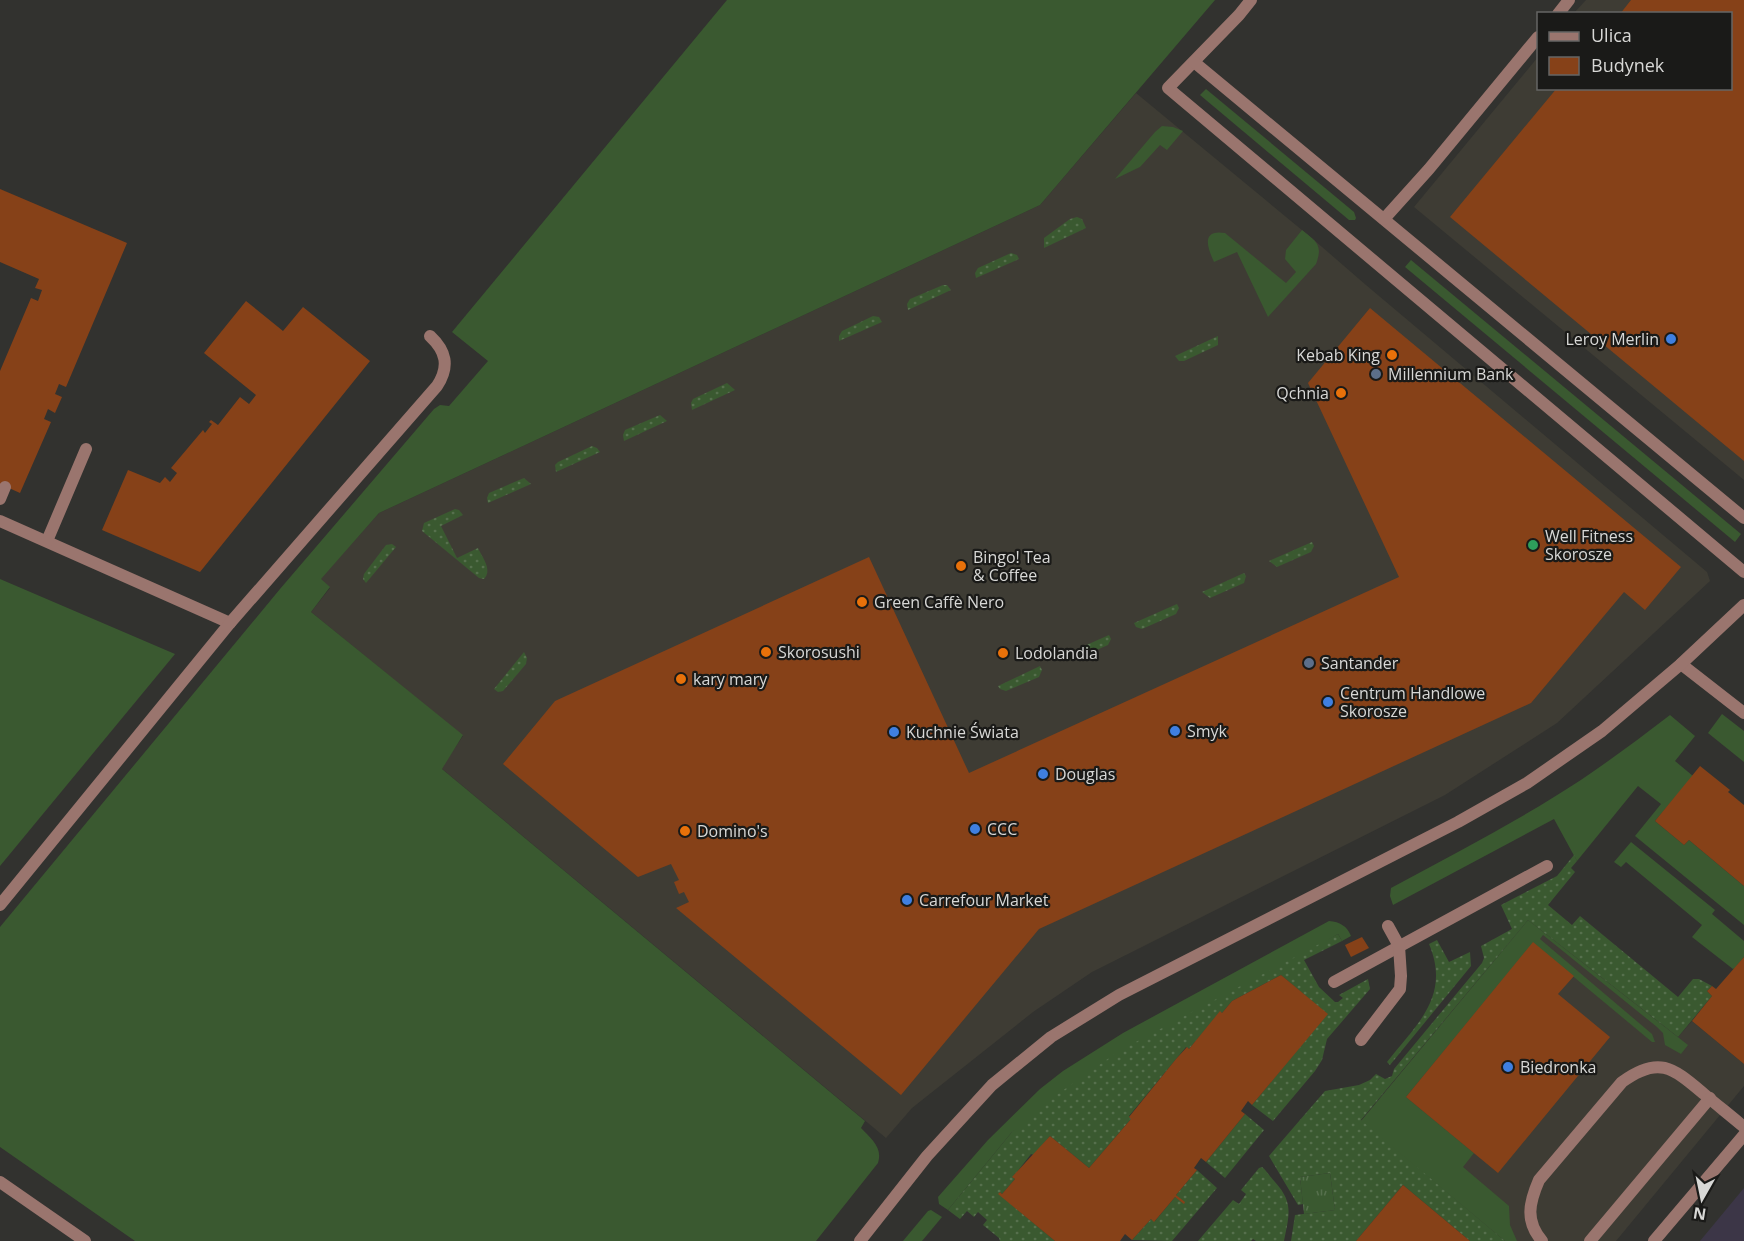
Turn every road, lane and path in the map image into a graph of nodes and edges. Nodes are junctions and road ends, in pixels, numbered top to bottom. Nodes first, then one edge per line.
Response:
1 (1251, 0) edge
2 (1569, 0) edge
3 (1560, 12) edge
4 (1537, 39) edge
5 (1194, 62) junction
6 (1384, 219) junction
7 (430, 336) dead end
8 (86, 449) dead end
9 (5, 487) dead end
10 (0, 499) edge
11 (1744, 518) edge
12 (0, 521) edge
13 (47, 541) junction
14 (1744, 572) edge
15 (1744, 605) edge
16 (230, 623) junction
17 (1681, 664) junction
18 (1744, 713) edge
19 (1547, 866) dead end
20 (0, 905) edge
21 (1388, 926) dead end
22 (1399, 946) junction
23 (1334, 982) dead end
24 (1361, 1040) dead end
25 (1710, 1098) junction
26 (1744, 1127) edge
27 (1744, 1135) edge
28 (0, 1182) edge
29 (85, 1241) edge
30 (860, 1241) edge
31 (1542, 1241) edge
32 (1590, 1241) edge
33 (1654, 1241) edge

1 - 5 street
2 - 3 street
4 - 6 street
5 - 6 street
5 - 14 street
6 - 11 street
7 - 16 street
8 - 13 street
9 - 10 street
12 - 13 street
13 - 16 street
15 - 17 street
16 - 20 street
17 - 18 street
17 - 30 street
19 - 22 street
21 - 22 street
22 - 23 street
22 - 24 street
25 - 26 street
25 - 31 street
25 - 32 street
27 - 33 street
28 - 29 street

